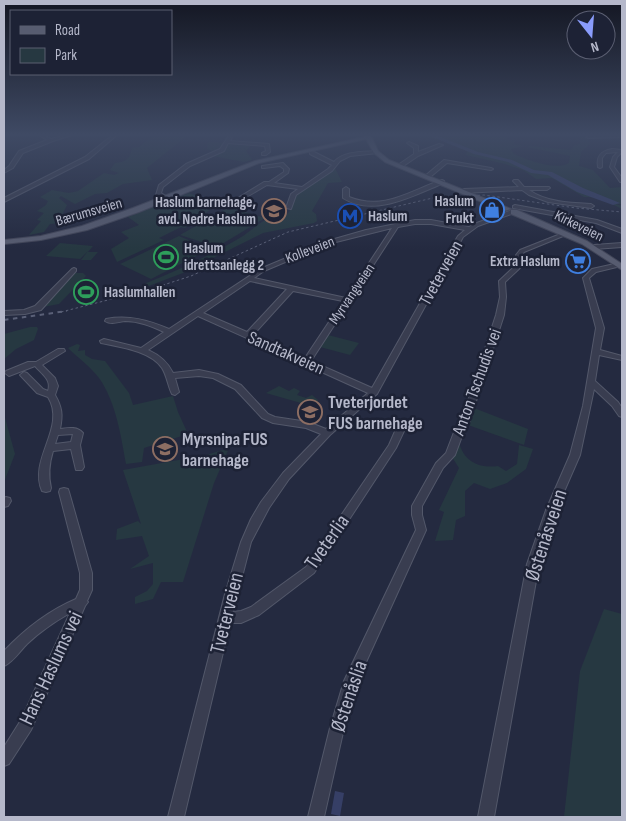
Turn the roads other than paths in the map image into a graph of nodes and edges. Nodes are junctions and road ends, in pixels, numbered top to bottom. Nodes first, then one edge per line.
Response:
1 (59, 172) edge
2 (178, 172) edge
3 (233, 172) edge
4 (286, 172) edge
5 (326, 172) edge
6 (415, 172) edge
7 (433, 172) edge
8 (427, 177) junction
9 (516, 181) dead end
10 (271, 182) junction
11 (442, 182) junction
12 (301, 188) junction
13 (520, 188) junction
14 (547, 188) dead end
15 (346, 189) dead end
16 (464, 191) junction
17 (166, 199) junction
18 (4, 200) edge
19 (236, 201) dead end
20 (591, 206) dead end
21 (289, 208) dead end
22 (514, 210) junction
23 (396, 225) junction
24 (468, 229) junction
25 (622, 231) edge
26 (565, 234) junction
27 (4, 242) edge
28 (622, 245) edge
29 (596, 249) junction
30 (607, 263) junction
31 (621, 267) edge
32 (74, 270) dead end
33 (249, 279) junction
34 (292, 288) junction
35 (347, 300) junction
36 (4, 313) edge
37 (198, 314) junction
38 (109, 321) dead end
39 (170, 332) junction
40 (248, 336) junction
41 (104, 341) dead end
42 (61, 351) dead end
43 (141, 351) junction
44 (597, 352) junction
45 (622, 358) edge
46 (306, 362) junction
47 (37, 364) junction
48 (9, 373) dead end
49 (24, 374) dead end
50 (170, 376) junction
51 (591, 381) junction
52 (175, 392) dead end
53 (374, 392) junction
54 (51, 395) junction
55 (622, 414) edge
56 (399, 431) dead end
57 (54, 432) junction
58 (327, 433) junction
59 (75, 445) junction
60 (50, 448) junction
61 (79, 467) dead end
62 (46, 488) dead end
63 (64, 492) dead end
64 (398, 580) joint
65 (82, 602) junction
66 (225, 618) junction
67 (4, 660) edge
68 (4, 759) edge
69 (176, 817) edge
70 (316, 817) edge
71 (486, 817) edge

1 - 18 street
2 - 17 street
3 - 17 main road, Bærumsveien
4 - 10 street
5 - 12 street
6 - 8 main road, Kirkeveien
7 - 8 street
8 - 11 main road, Kirkeveien
9 - 13 street
10 - 12 street
10 - 19 street
11 - 15 street
11 - 16 main road, Kirkeveien
12 - 21 street
13 - 14 street
13 - 16 street
13 - 20 street
16 - 22 main road, Kirkeveien
17 - 27 main road, Bærumsveien
22 - 24 street, Tveterveien
22 - 25 street, Tveterveien
22 - 26 main road, Kirkeveien
23 - 24 street, Kolleveien
23 - 33 street, Kolleveien
23 - 35 street, Myrvangveien
24 - 53 street, Tveterveien
26 - 29 main road, Kirkeveien
26 - 64 street, Anton Tschudis vei
28 - 29 street
29 - 30 main road, Kirkeveien
30 - 31 main road, Kirkeveien
30 - 44 street, Østenåsveien
32 - 36 street
33 - 34 street
33 - 37 street, Kolleveien
34 - 35 street
34 - 40 street
35 - 46 street, Myrvangveien
37 - 39 street, Kolleveien
37 - 40 street, Sandtakveien
38 - 39 street
39 - 43 street, Kolleveien
40 - 46 street, Sandtakveien
41 - 43 street
42 - 47 street
43 - 50 street
44 - 45 street
44 - 51 street, Østenåsveien
46 - 53 street, Sandtakveien
47 - 48 street
47 - 54 street
49 - 54 street
50 - 52 street
50 - 58 street
51 - 55 street
51 - 71 street, Østenåsveien
53 - 58 street, Tveterveien
54 - 57 street
56 - 66 street, Tveterlia
57 - 59 street
57 - 60 street
58 - 66 street, Tveterveien
59 - 60 street
59 - 61 street
60 - 62 street
63 - 65 street, Hans Haslums vei
64 - 70 street, Østenåslia
65 - 67 street, Hans Haslums vei
65 - 68 street, Hans Haslums vei
66 - 69 street, Tveterveien

